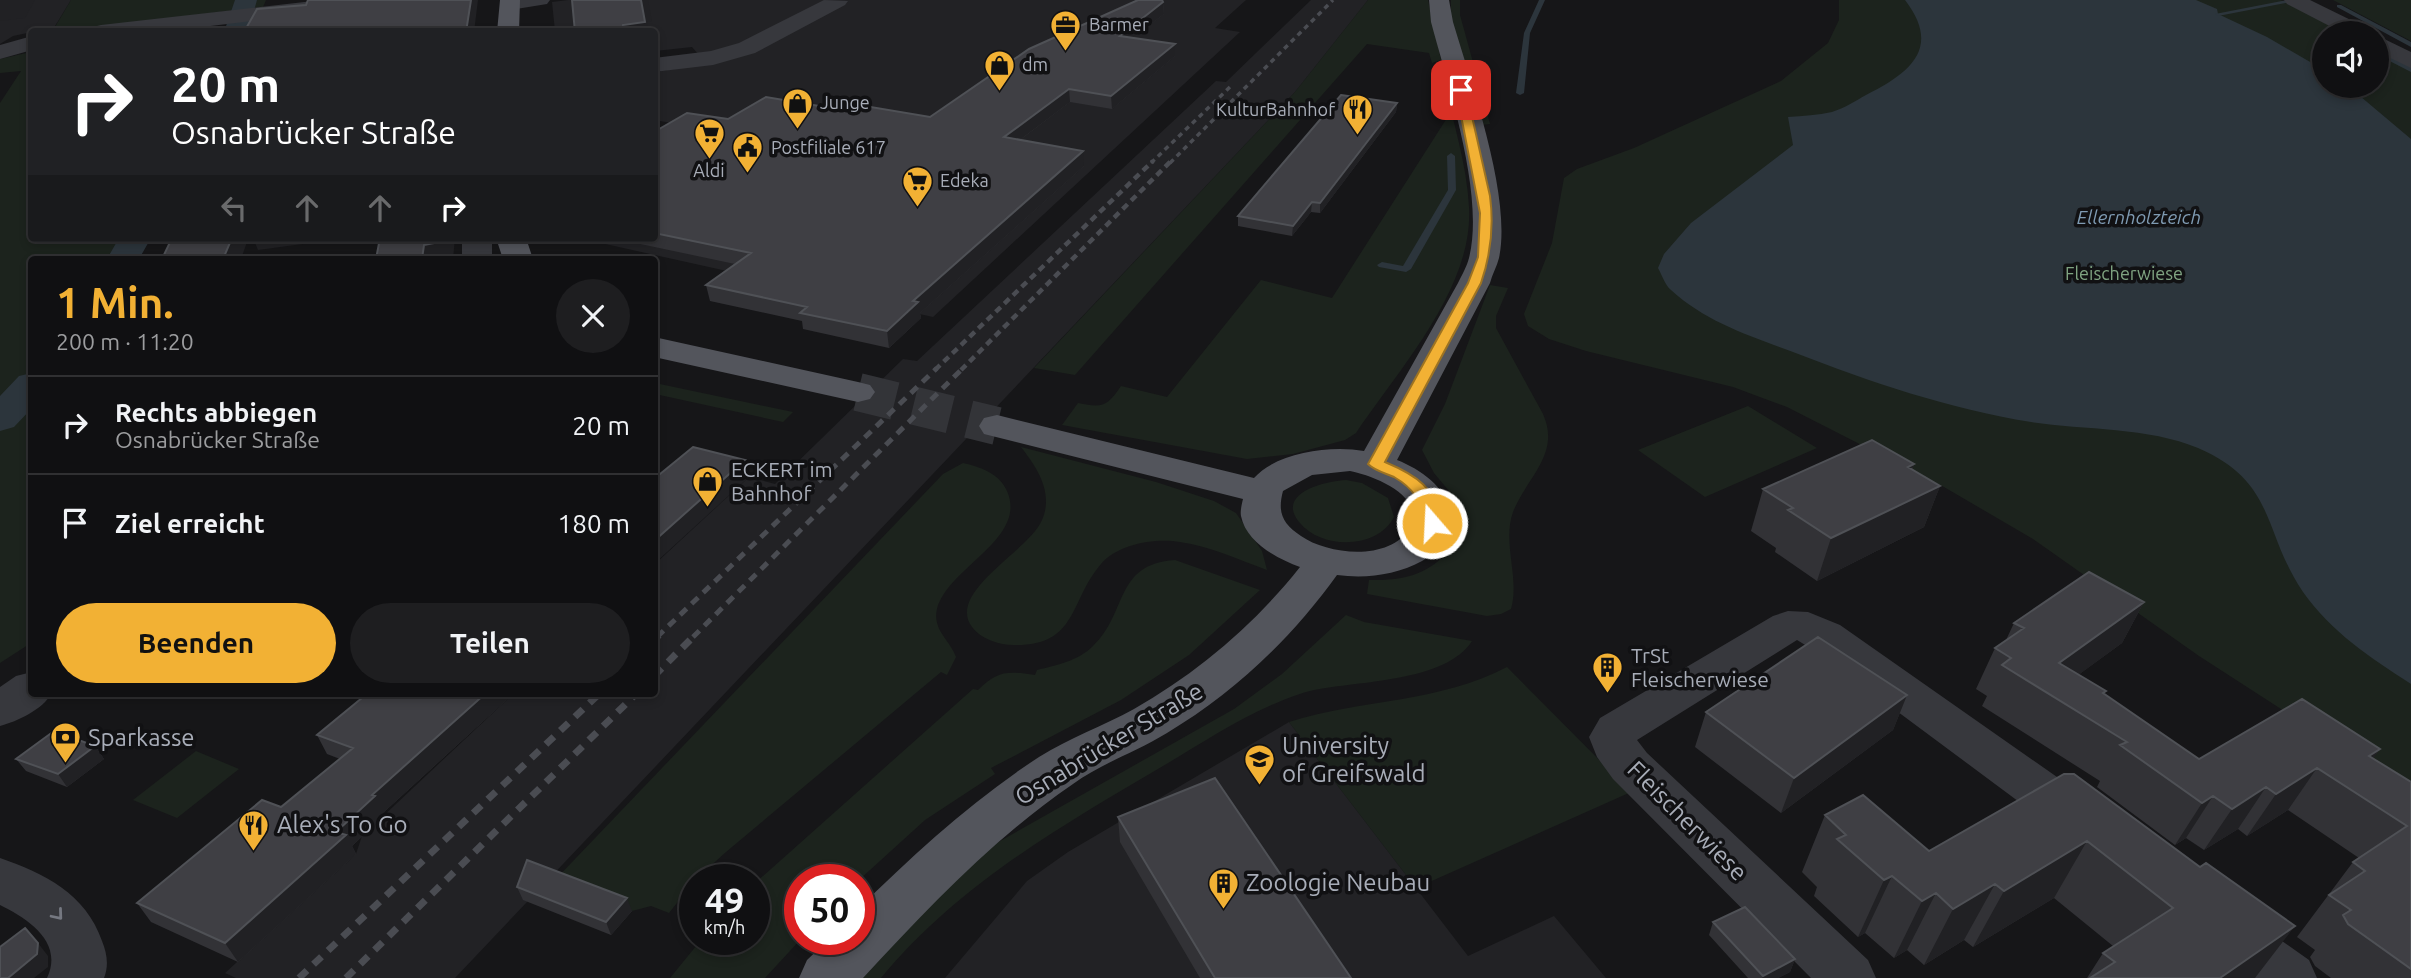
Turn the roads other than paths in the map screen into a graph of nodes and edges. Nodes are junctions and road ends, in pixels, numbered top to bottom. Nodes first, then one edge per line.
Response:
1 (376, 0) edge
2 (540, 0) edge
3 (1439, 0) edge
4 (838, 1) edge
5 (510, 2) edge
6 (2298, 2) edge
7 (2335, 21) edge
8 (133, 28) edge
9 (508, 28) edge
10 (28, 44) edge
11 (2389, 50) edge
12 (0, 52) edge
13 (2411, 61) edge
14 (658, 65) edge
15 (658, 348) edge
16 (858, 393) tunnel mouth
17 (997, 426) tunnel mouth
18 (1376, 464) junction
19 (1264, 492) junction
20 (1325, 562) junction
21 (28, 691) edge
22 (0, 709) edge
23 (2110, 843) edge
24 (0, 880) edge
25 (2186, 900) edge
26 (75, 978) edge
27 (827, 978) edge
28 (1848, 978) edge
29 (2289, 978) edge

1 - 8 street
2 - 5 street
3 - 18 main road
4 - 14 street
5 - 9 main road
6 - 7 street
10 - 12 street
11 - 13 street
15 - 16 main road
17 - 19 main road
18 - 19 main road
18 - 20 main road
19 - 20 main road
20 - 27 main road, Osnabrücker Straße
21 - 22 street
23 - 28 street, Fleischerwiese
24 -> 26 street
25 - 29 street

